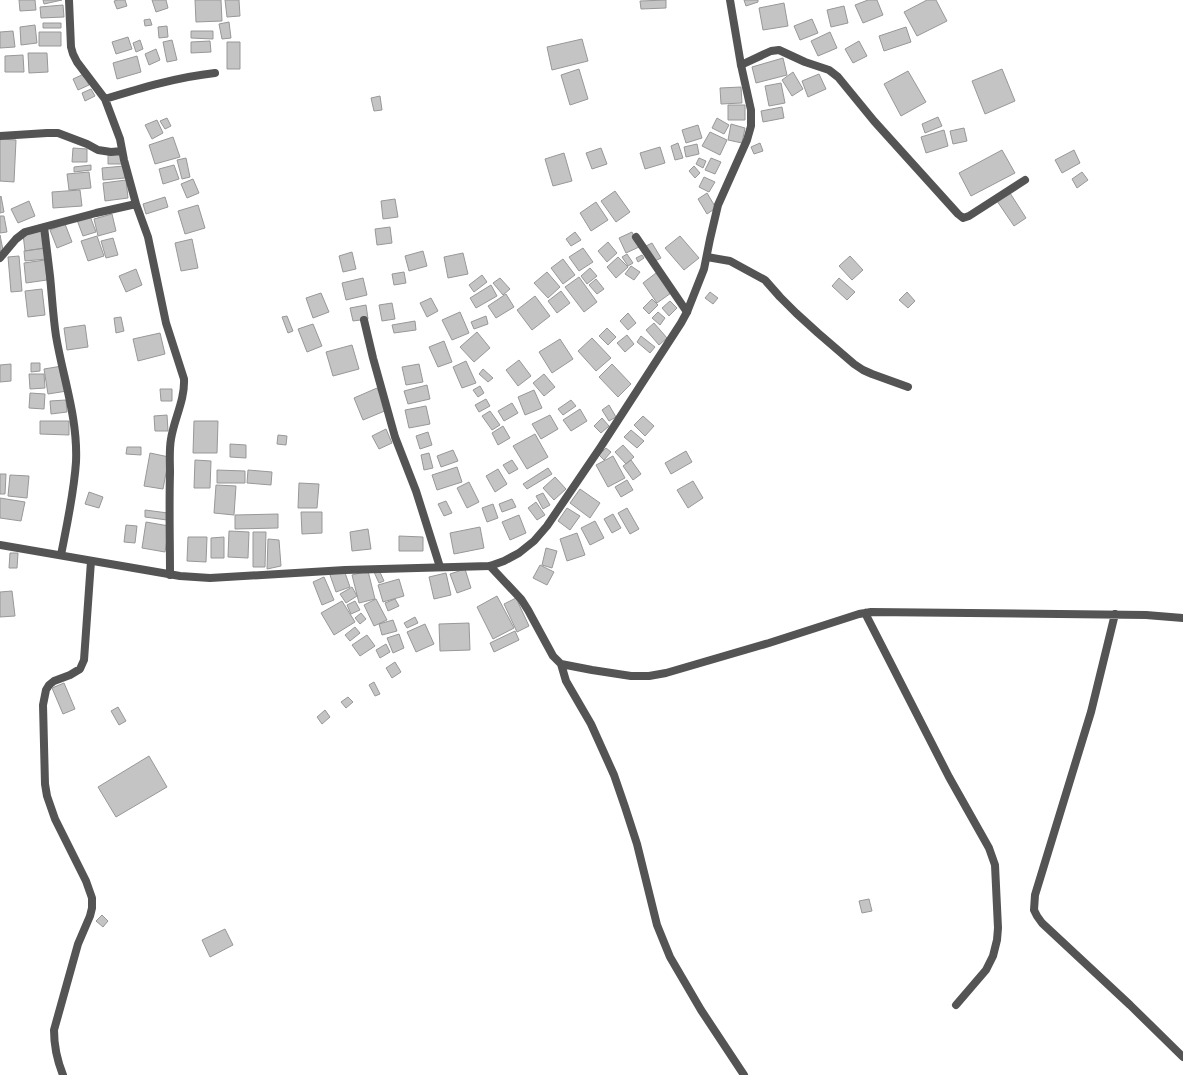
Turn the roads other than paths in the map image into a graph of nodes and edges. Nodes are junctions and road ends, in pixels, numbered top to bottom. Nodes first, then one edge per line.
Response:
1 (69, 0) edge
2 (730, 0) edge
3 (741, 65) junction
4 (215, 73) dead end
5 (105, 99) junction
6 (0, 136) edge
7 (122, 151) junction
8 (1025, 180) dead end
9 (136, 204) junction
10 (44, 227) junction
11 (636, 237) dead end
12 (706, 257) junction
13 (0, 258) edge
14 (687, 312) junction
15 (364, 320) dead end
16 (908, 387) dead end
17 (0, 545) edge
18 (61, 555) junction
19 (91, 561) junction
20 (490, 566) junction
21 (440, 568) junction
22 (170, 575) junction
23 (865, 613) junction
24 (1115, 614) junction
25 (1183, 618) edge
26 (561, 664) junction
27 (956, 1005) dead end
28 (1183, 1057) edge
29 (63, 1075) edge
30 (744, 1075) edge

1 - 5 street
2 - 3 street
3 - 8 street
3 - 12 street
4 - 5 street
5 - 7 street
6 - 7 street
7 - 9 street
9 - 10 street
9 - 22 street
10 - 13 street
10 - 18 street
11 - 14 street
12 - 14 street
12 - 16 street
14 - 20 street
15 - 21 street
17 - 18 street
18 - 19 street
19 - 22 street
19 - 29 street
20 - 21 street
20 - 26 street
21 - 22 street
23 - 24 street
23 - 26 street
23 - 27 street
24 - 25 street
24 - 28 street
26 - 30 street

